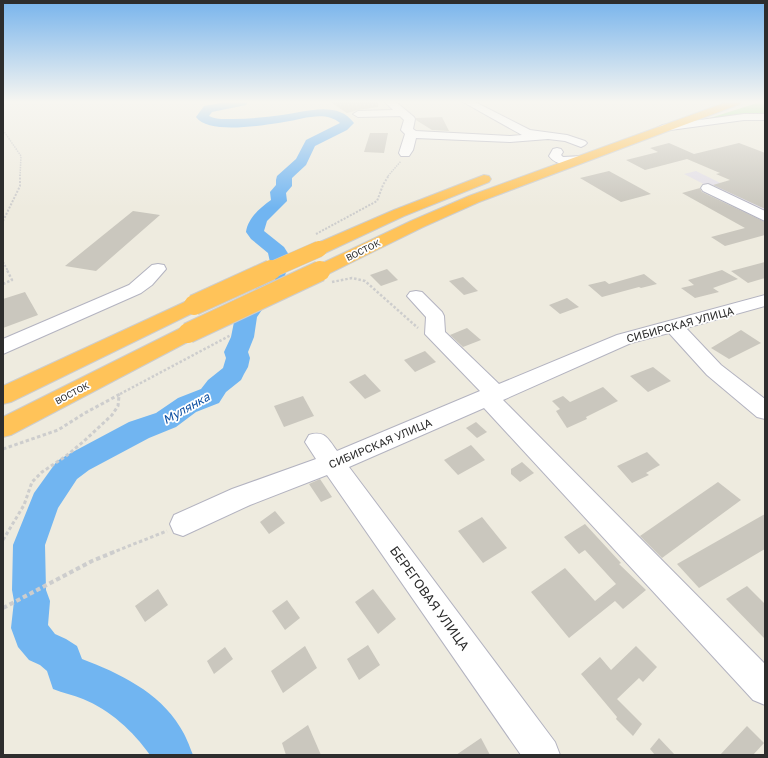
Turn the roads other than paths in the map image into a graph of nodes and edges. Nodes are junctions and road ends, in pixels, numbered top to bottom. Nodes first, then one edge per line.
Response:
1 (410, 137) edge
2 (478, 137) edge
3 (530, 137) edge
4 (560, 137) edge
5 (623, 137) edge
6 (595, 138) dead end
7 (581, 143) junction
8 (557, 152) junction
9 (405, 153) road end
10 (539, 159) dead end
11 (579, 159) junction
12 (497, 174) dead end
13 (708, 188) dead end
14 (765, 217) edge
15 (158, 269) dead end
16 (416, 296) dead end
17 (765, 300) edge
18 (673, 326) junction
19 (3, 347) edge
20 (3, 396) edge
21 (492, 396) junction
22 (765, 411) edge
23 (3, 428) edge
24 (325, 453) junction
25 (184, 524) road end
26 (765, 688) edge
27 (542, 755) edge

1 - 9 street
2 - 3 street
4 - 7 street
5 - 11 highway, ВОСТОК
6 - 7 highway
7 - 8 highway
8 - 10 highway
8 - 11 street
11 - 23 highway, ВОСТОК, bridge
12 - 20 highway, ВОСТОК, bridge
13 - 14 street
15 - 19 street
16 - 21 street
17 - 18 street, СИБИРСКАЯ УЛИЦА
18 - 21 street, СИБИРСКАЯ УЛИЦА
18 - 22 street
21 - 24 street, СИБИРСКАЯ УЛИЦА
21 - 26 street
24 - 25 street, СИБИРСКАЯ УЛИЦА
24 - 27 street, БЕРЕГОВАЯ УЛИЦА

